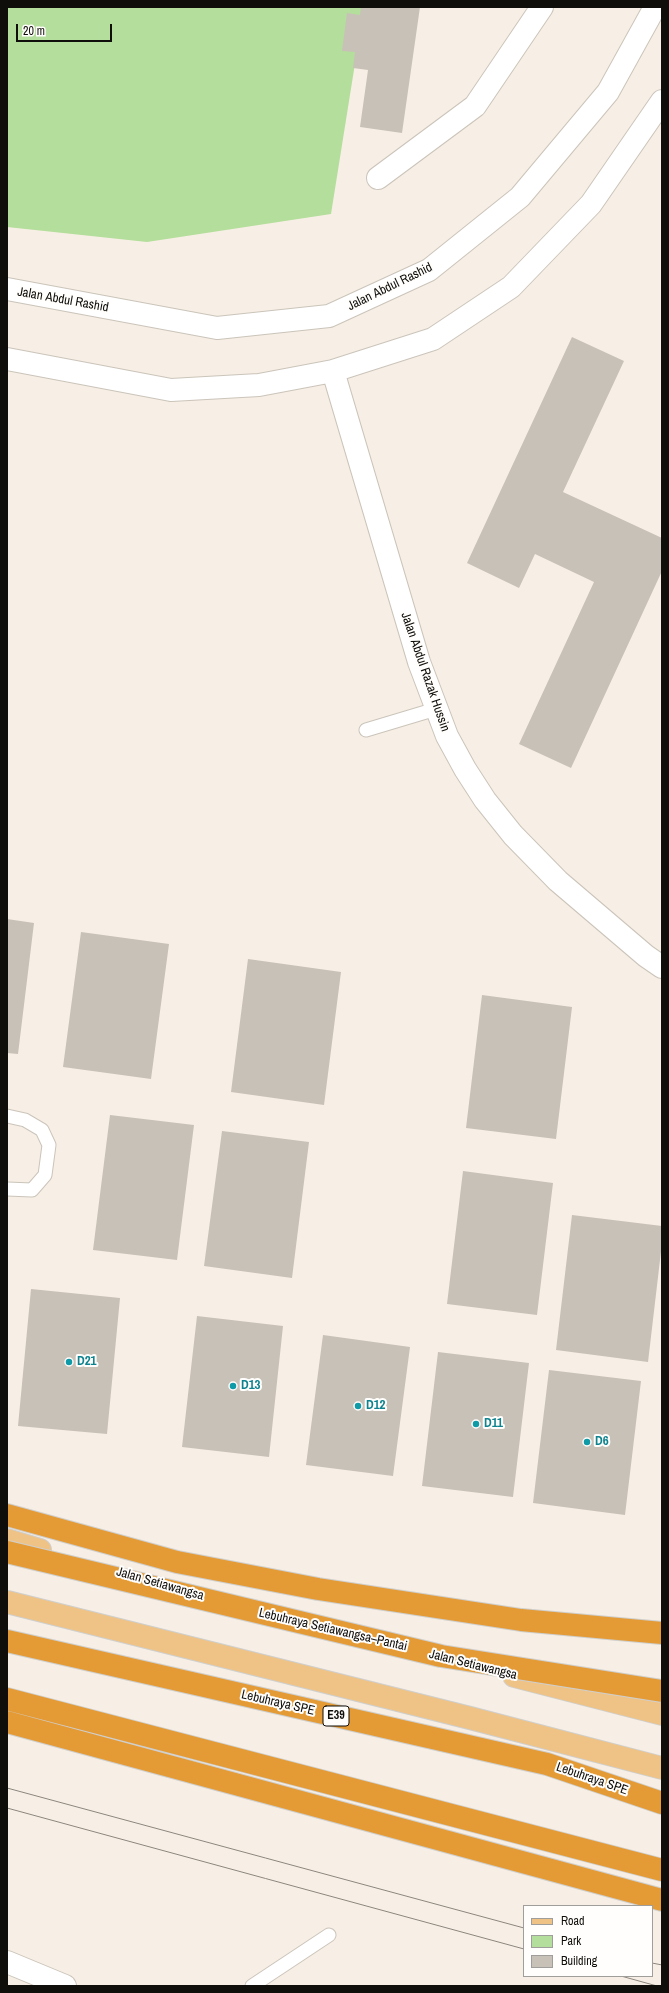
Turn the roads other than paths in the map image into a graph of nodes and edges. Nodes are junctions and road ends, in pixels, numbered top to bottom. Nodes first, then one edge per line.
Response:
1 (542, 7) edge
2 (654, 7) edge
3 (662, 101) edge
4 (378, 178) dead end
5 (7, 289) edge
6 (7, 359) edge
7 (333, 371) junction
8 (436, 709) junction
9 (366, 730) dead end
10 (662, 967) edge
11 (7, 1116) edge
12 (7, 1189) edge
13 (7, 1516) edge
14 (7, 1540) edge
15 (7, 1552) edge
16 (7, 1602) edge
17 (662, 1633) edge
18 (7, 1641) edge
19 (662, 1691) edge
20 (7, 1699) edge
21 (662, 1714) edge
22 (7, 1722) edge
23 (662, 1768) edge
24 (662, 1803) edge
25 (662, 1870) edge
26 (595, 1882) junction
27 (662, 1900) edge
28 (650, 1905) edge
29 (329, 1935) dead end
30 (7, 1962) edge
31 (65, 1986) edge
32 (252, 1986) edge

1 - 4 street
2 - 5 street, Jalan Abdul Rashid
3 - 7 street
6 - 7 street
7 - 8 street, Jalan Abdul Razak Hussin
8 - 9 lane
8 - 10 street, Jalan Abdul Razak Hussin
11 - 12 lane
13 - 17 highway
14 - 21 main road, Jalan Setiawangsa
15 - 19 highway, Lebuhraya Setiawangsa–Pantai, bridge
16 - 23 main road
18 - 24 highway, Lebuhraya SPE / E39
20 - 25 highway
22 - 26 highway
26 - 27 highway
26 - 28 highway
29 - 32 lane
30 - 31 street

